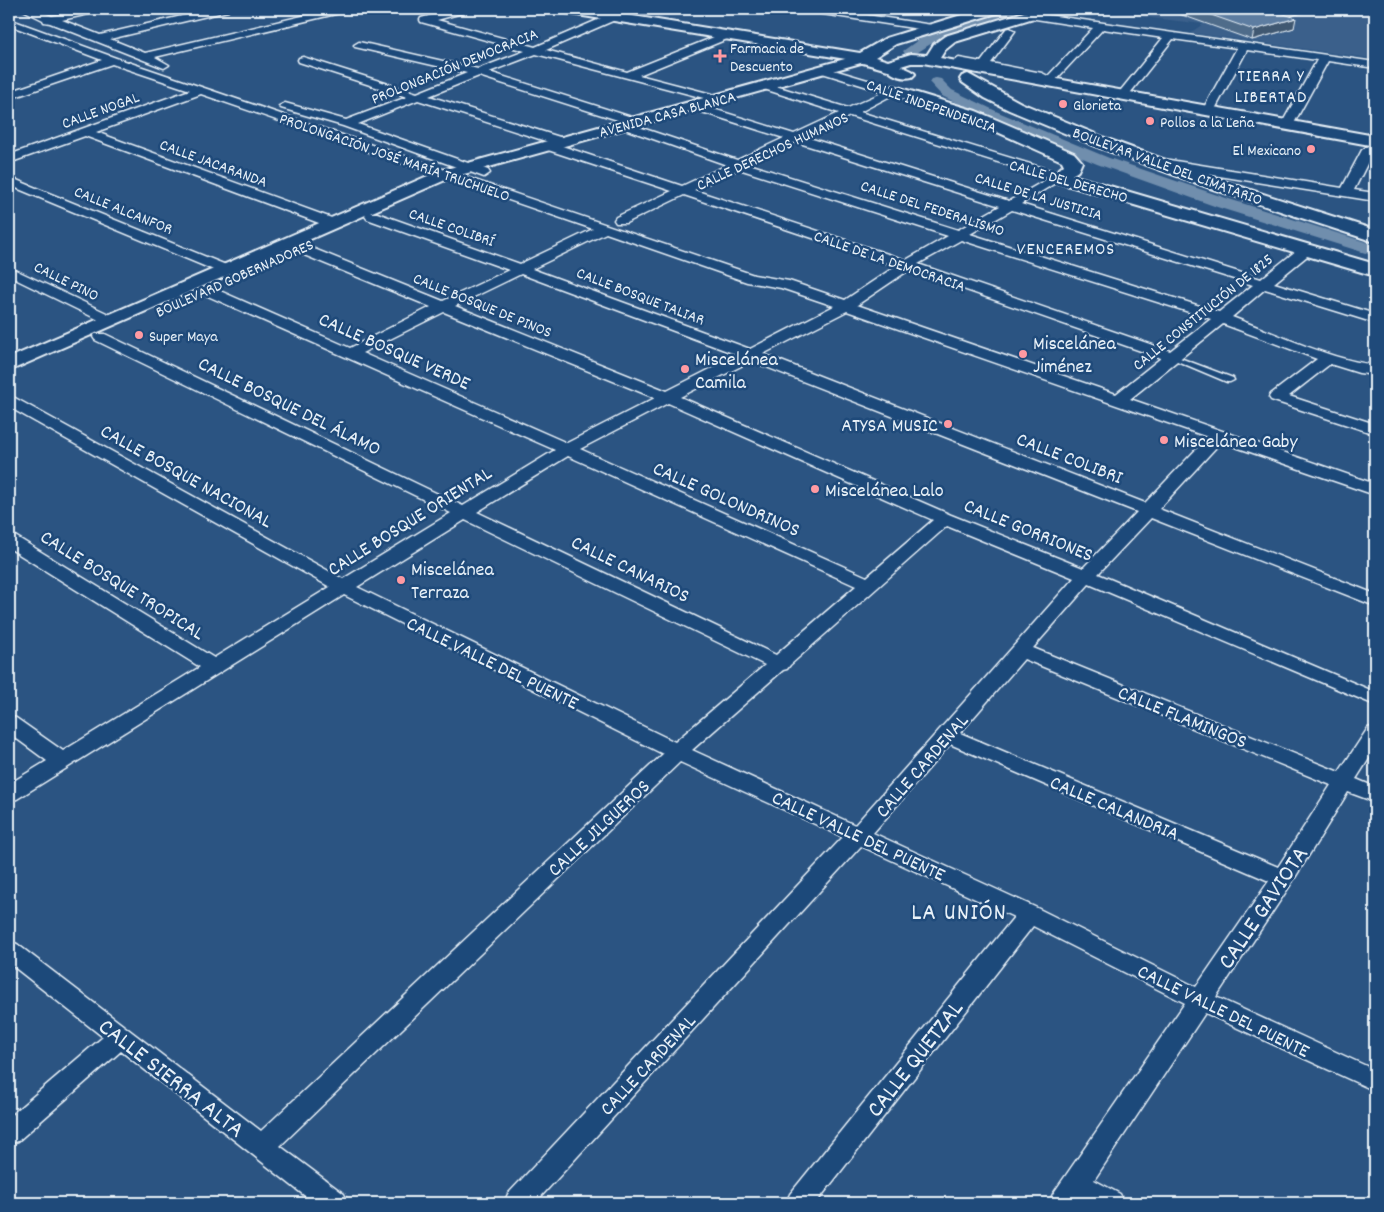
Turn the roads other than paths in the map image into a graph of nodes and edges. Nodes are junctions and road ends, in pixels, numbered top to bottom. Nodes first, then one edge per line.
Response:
1 (26, 9) edge
2 (98, 9) edge
3 (224, 9) edge
4 (344, 9) edge
5 (465, 9) edge
6 (564, 9) edge
7 (810, 9) edge
8 (994, 9) edge
9 (1048, 9) edge
10 (619, 12) edge
11 (1027, 15) junction
12 (50, 20) junction
13 (9, 22) edge
14 (1100, 26) junction
15 (24, 28) junction
16 (932, 28) junction
17 (1010, 31) dead end
18 (9, 35) edge
19 (728, 35) junction
20 (1170, 36) junction
21 (97, 39) junction
22 (359, 45) dead end
23 (1244, 46) junction
24 (536, 50) junction
25 (867, 55) junction
26 (143, 57) junction
27 (1324, 58) junction
28 (911, 59) junction
29 (112, 60) junction
30 (303, 60) dead end
31 (959, 61) dead end
32 (1375, 65) edge
33 (983, 66) junction
34 (893, 67) junction
35 (174, 68) dead end
36 (823, 70) junction
37 (932, 70) junction
38 (480, 73) junction
39 (628, 76) junction
40 (198, 77) dead end
41 (968, 78) junction
42 (1049, 80) junction
43 (765, 86) junction
44 (202, 90) junction
45 (894, 91) junction
46 (1123, 95) junction
47 (9, 96) edge
48 (418, 97) junction
49 (719, 99) junction
50 (693, 106) junction
51 (1208, 111) junction
52 (850, 114) junction
53 (347, 124) junction
54 (630, 124) junction
55 (1287, 125) junction
56 (85, 132) junction
57 (796, 139) junction
58 (1373, 143) edge
59 (556, 144) junction
60 (9, 159) edge
61 (1147, 160) junction
62 (740, 165) junction
63 (459, 173) junction
64 (1058, 177) junction
65 (9, 181) edge
66 (684, 191) junction
67 (1346, 193) junction
68 (1375, 197) edge
69 (1010, 205) junction
70 (372, 216) junction
71 (621, 220) junction
72 (332, 223) junction
73 (606, 228) junction
74 (961, 234) junction
75 (1375, 236) edge
76 (294, 245) junction
77 (1308, 249) junction
78 (907, 265) junction
79 (520, 268) junction
80 (226, 270) junction
81 (1375, 270) edge
82 (9, 271) edge
83 (784, 284) junction
84 (1264, 284) junction
85 (206, 290) junction
86 (442, 306) junction
87 (846, 306) junction
88 (1222, 318) junction
89 (1375, 319) edge
90 (110, 320) junction
91 (100, 337) junction
92 (349, 354) junction
93 (749, 354) junction
94 (1172, 357) junction
95 (1328, 358) junction
96 (9, 365) edge
97 (1375, 370) edge
98 (9, 378) edge
99 (1230, 380) dead end
100 (667, 398) junction
101 (1119, 400) junction
102 (9, 402) edge
103 (1375, 429) edge
104 (1219, 434) junction
105 (567, 449) junction
106 (1375, 490) edge
107 (1149, 511) junction
108 (462, 512) junction
109 (944, 520) junction
110 (9, 540) edge
111 (1086, 576) junction
112 (869, 585) junction
113 (344, 588) junction
114 (1375, 600) edge
115 (1022, 651) junction
116 (780, 665) junction
117 (214, 667) junction
118 (1375, 699) edge
119 (9, 723) edge
120 (1375, 733) edge
121 (947, 735) junction
122 (677, 752) junction
123 (62, 761) junction
124 (1344, 782) junction
125 (9, 794) edge
126 (1375, 795) edge
127 (859, 834) junction
128 (1283, 878) junction
129 (1029, 914) junction
130 (9, 950) edge
131 (1200, 1000) junction
132 (120, 1037) junction
133 (1375, 1081) edge
134 (9, 1133) edge
135 (262, 1146) junction
136 (1070, 1194) edge
137 (334, 1203) edge
138 (518, 1203) edge
139 (800, 1203) edge
140 (1110, 1203) edge

1 - 12 street
2 - 12 street
3 - 21 street
4 - 26 street
5 - 24 street
6 - 10 main road
7 - 16 street
8 - 16 main road
9 - 11 main road
10 - 19 main road
10 - 24 street, PROLONGACIÓN DEMOCRACIA
10 - 25 main road
11 - 14 street
11 - 37 main road
12 - 15 street
12 - 21 street
13 - 15 street, PROLONGACIÓN JOSÉ MARÍA TRUCHUELO
14 - 20 street
14 - 42 street
15 - 18 street
15 - 29 street, PROLONGACIÓN JOSÉ MARÍA TRUCHUELO
16 - 25 main road
17 - 33 street
19 - 25 main road
19 - 39 street
20 - 23 street
20 - 46 street
21 - 26 street
22 - 38 street, CALLE DEL FEDERALISMO
23 - 27 street
23 - 51 street
24 - 38 street, PROLONGACIÓN DEMOCRACIA
24 - 39 street
25 - 28 main road
25 - 34 main road
25 - 36 street, AVENIDA CASA BLANCA
26 - 35 street
27 - 32 street
27 - 55 street
28 - 34 main road
28 - 37 main road
29 - 44 street, PROLONGACIÓN JOSÉ MARÍA TRUCHUELO
29 - 47 street
30 - 48 street, CALLE DE LA DEMOCRACIA
31 - 33 street
33 - 42 street
34 - 37 main road
36 - 43 street, AVENIDA CASA BLANCA
36 - 45 street, CALLE INDEPENDENCIA
37 - 41 main road
37 - 42 main road
37 - 45 main road, CALLE DERECHOS HUMANOS
38 - 48 street, PROLONGACIÓN DEMOCRACIA
38 - 54 street, CALLE DEL FEDERALISMO
39 - 49 street
40 - 53 street
41 - 58 main road
41 - 61 main road, BOULEVAR VALLE DEL CIMATARIO
42 - 46 main road
43 - 49 street, AVENIDA CASA BLANCA
43 - 52 street, CALLE DEL DERECHO
44 - 56 street, CALLE NOGAL
44 - 63 street, PROLONGACIÓN JOSÉ MARÍA TRUCHUELO
45 - 52 street, CALLE DERECHOS HUMANOS
45 - 64 main road, CALLE INDEPENDENCIA
46 - 51 main road
48 - 53 street, PROLONGACIÓN DEMOCRACIA
48 - 59 street, CALLE DE LA DEMOCRACIA
49 - 50 street, AVENIDA CASA BLANCA
50 - 54 street, AVENIDA CASA BLANCA
50 - 57 street, CALLE DE LA JUSTICIA
51 - 55 main road
52 - 57 street, CALLE DERECHOS HUMANOS
52 - 64 street, CALLE DEL DERECHO
53 - 63 street
54 - 59 street, AVENIDA CASA BLANCA
54 - 62 street, CALLE DEL FEDERALISMO
55 - 58 main road
56 - 60 street, CALLE NOGAL
56 - 72 street, CALLE JACARANDA
57 - 62 street, CALLE DERECHOS HUMANOS
57 - 69 street, CALLE DE LA JUSTICIA
58 - 67 street
59 - 63 street, AVENIDA CASA BLANCA
59 - 66 street, CALLE DE LA DEMOCRACIA
61 - 67 street
61 - 75 main road, BOULEVAR VALLE DEL CIMATARIO
62 - 66 street, CALLE DERECHOS HUMANOS
62 - 74 street, CALLE DEL FEDERALISMO
63 - 70 street, BOULEVARD GOBERNADORES
63 - 71 street, PROLONGACIÓN JOSÉ MARÍA TRUCHUELO
63 - 72 street, BOULEVARD GOBERNADORES
63 - 73 street, PROLONGACIÓN JOSÉ MARÍA TRUCHUELO
64 - 69 street, CALLE BOSQUE ORIENTAL
64 - 77 main road, CALLE DEL DERECHO
65 - 80 street, CALLE ALCANFOR
66 - 71 street, CALLE DERECHOS HUMANOS
66 - 78 street, CALLE DE LA DEMOCRACIA
67 - 68 street
69 - 74 street, CALLE BOSQUE ORIENTAL
69 - 84 street, CALLE DE LA JUSTICIA
70 - 76 street, BOULEVARD GOBERNADORES
70 - 79 street, CALLE COLIBRÍ
71 - 83 street, PROLONGACIÓN JOSÉ MARÍA TRUCHUELO
72 - 76 street, BOULEVARD GOBERNADORES
73 - 79 street
73 - 83 street, PROLONGACIÓN JOSÉ MARÍA TRUCHUELO
74 - 78 street, CALLE BOSQUE ORIENTAL
74 - 88 street, CALLE DEL FEDERALISMO
76 - 80 street, BOULEVARD GOBERNADORES
76 - 85 street, BOULEVARD GOBERNADORES
76 - 86 street, CALLE BOSQUE DE PINOS
77 - 81 main road, CALLE DEL DERECHO
77 - 84 street, CALLE CONSTITUCIÓN DE 1825
78 - 87 street, CALLE BOSQUE ORIENTAL
78 - 94 street, CALLE DE LA DEMOCRACIA
79 - 86 street
79 - 93 street, CALLE BOSQUE TALIAR
80 - 90 street, BOULEVARD GOBERNADORES
82 - 90 street, CALLE PINO
83 - 87 street, PROLONGACIÓN JOSÉ MARÍA TRUCHUELO
84 - 88 street, CALLE CONSTITUCIÓN DE 1825
84 - 89 street, CALLE DE LA JUSTICIA
85 - 91 street, BOULEVARD GOBERNADORES
85 - 92 street, CALLE BOSQUE VERDE
86 - 92 street
86 - 100 street, CALLE BOSQUE DE PINOS
87 - 93 street, CALLE BOSQUE ORIENTAL
87 - 101 street, PROLONGACIÓN JOSÉ MARÍA TRUCHUELO
88 - 94 street, CALLE CONSTITUCIÓN DE 1825
88 - 95 street, CALLE DEL FEDERALISMO
90 - 96 street, BOULEVARD GOBERNADORES
91 - 98 street, BOULEVARD GOBERNADORES
91 - 108 street, CALLE BOSQUE DEL ÁLAMO
92 - 105 street, CALLE BOSQUE VERDE
93 - 100 street, CALLE BOSQUE ORIENTAL
93 - 107 street, CALLE COLIBRI
94 - 99 lane, CALLE DE LA DEMOCRACIA
94 - 101 street, CALLE CONSTITUCIÓN DE 1825
95 - 97 street, CALLE DEL FEDERALISMO
95 - 103 street
100 - 105 street, CALLE BOSQUE ORIENTAL
100 - 109 street, CALLE GORRIONES
101 - 104 street, PROLONGACIÓN JOSÉ MARÍA TRUCHUELO
102 - 113 street, CALLE BOSQUE NACIONAL
104 - 106 street, PROLONGACIÓN JOSÉ MARÍA TRUCHUELO
104 - 107 street, CALLE CARDENAL
105 - 108 street, CALLE BOSQUE ORIENTAL
105 - 112 street, CALLE GOLONDRINOS
107 - 111 street, CALLE CARDENAL
107 - 114 street, CALLE COLIBRI
108 - 113 street, CALLE BOSQUE ORIENTAL
108 - 116 street, CALLE CANARIOS
109 - 111 street, CALLE GORRIONES
109 - 112 street, CALLE JILGUEROS
110 - 117 street, CALLE BOSQUE TROPICAL
111 - 115 street, CALLE CARDENAL
111 - 118 street, CALLE GORRIONES
112 - 116 street, CALLE JILGUEROS
113 - 117 street, CALLE BOSQUE ORIENTAL
113 - 122 street, CALLE VALLE DEL PUENTE
115 - 121 street, CALLE CARDENAL
115 - 124 street, CALLE FLAMINGOS
116 - 122 street, CALLE JILGUEROS
117 - 123 street, CALLE BOSQUE ORIENTAL
119 - 123 street
120 - 124 street, CALLE GAVIOTA
121 - 127 street, CALLE CARDENAL
121 - 128 street, CALLE CALANDRIA
122 - 127 street, CALLE VALLE DEL PUENTE
122 - 135 street, CALLE JILGUEROS
123 - 125 street, CALLE BOSQUE ORIENTAL
124 - 126 street, CALLE FLAMINGOS
124 - 128 street, CALLE GAVIOTA
127 - 129 street, CALLE VALLE DEL PUENTE
127 - 138 street, CALLE CARDENAL
128 - 131 street, CALLE GAVIOTA
129 - 131 street, CALLE VALLE DEL PUENTE
129 - 139 street, CALLE QUETZAL
130 - 132 street, CALLE SIERRA ALTA
131 - 133 street, CALLE VALLE DEL PUENTE
131 - 136 street, CALLE GAVIOTA
132 - 134 street
132 - 135 street, CALLE SIERRA ALTA
135 - 137 street, CALLE SIERRA ALTA
136 - 140 street

